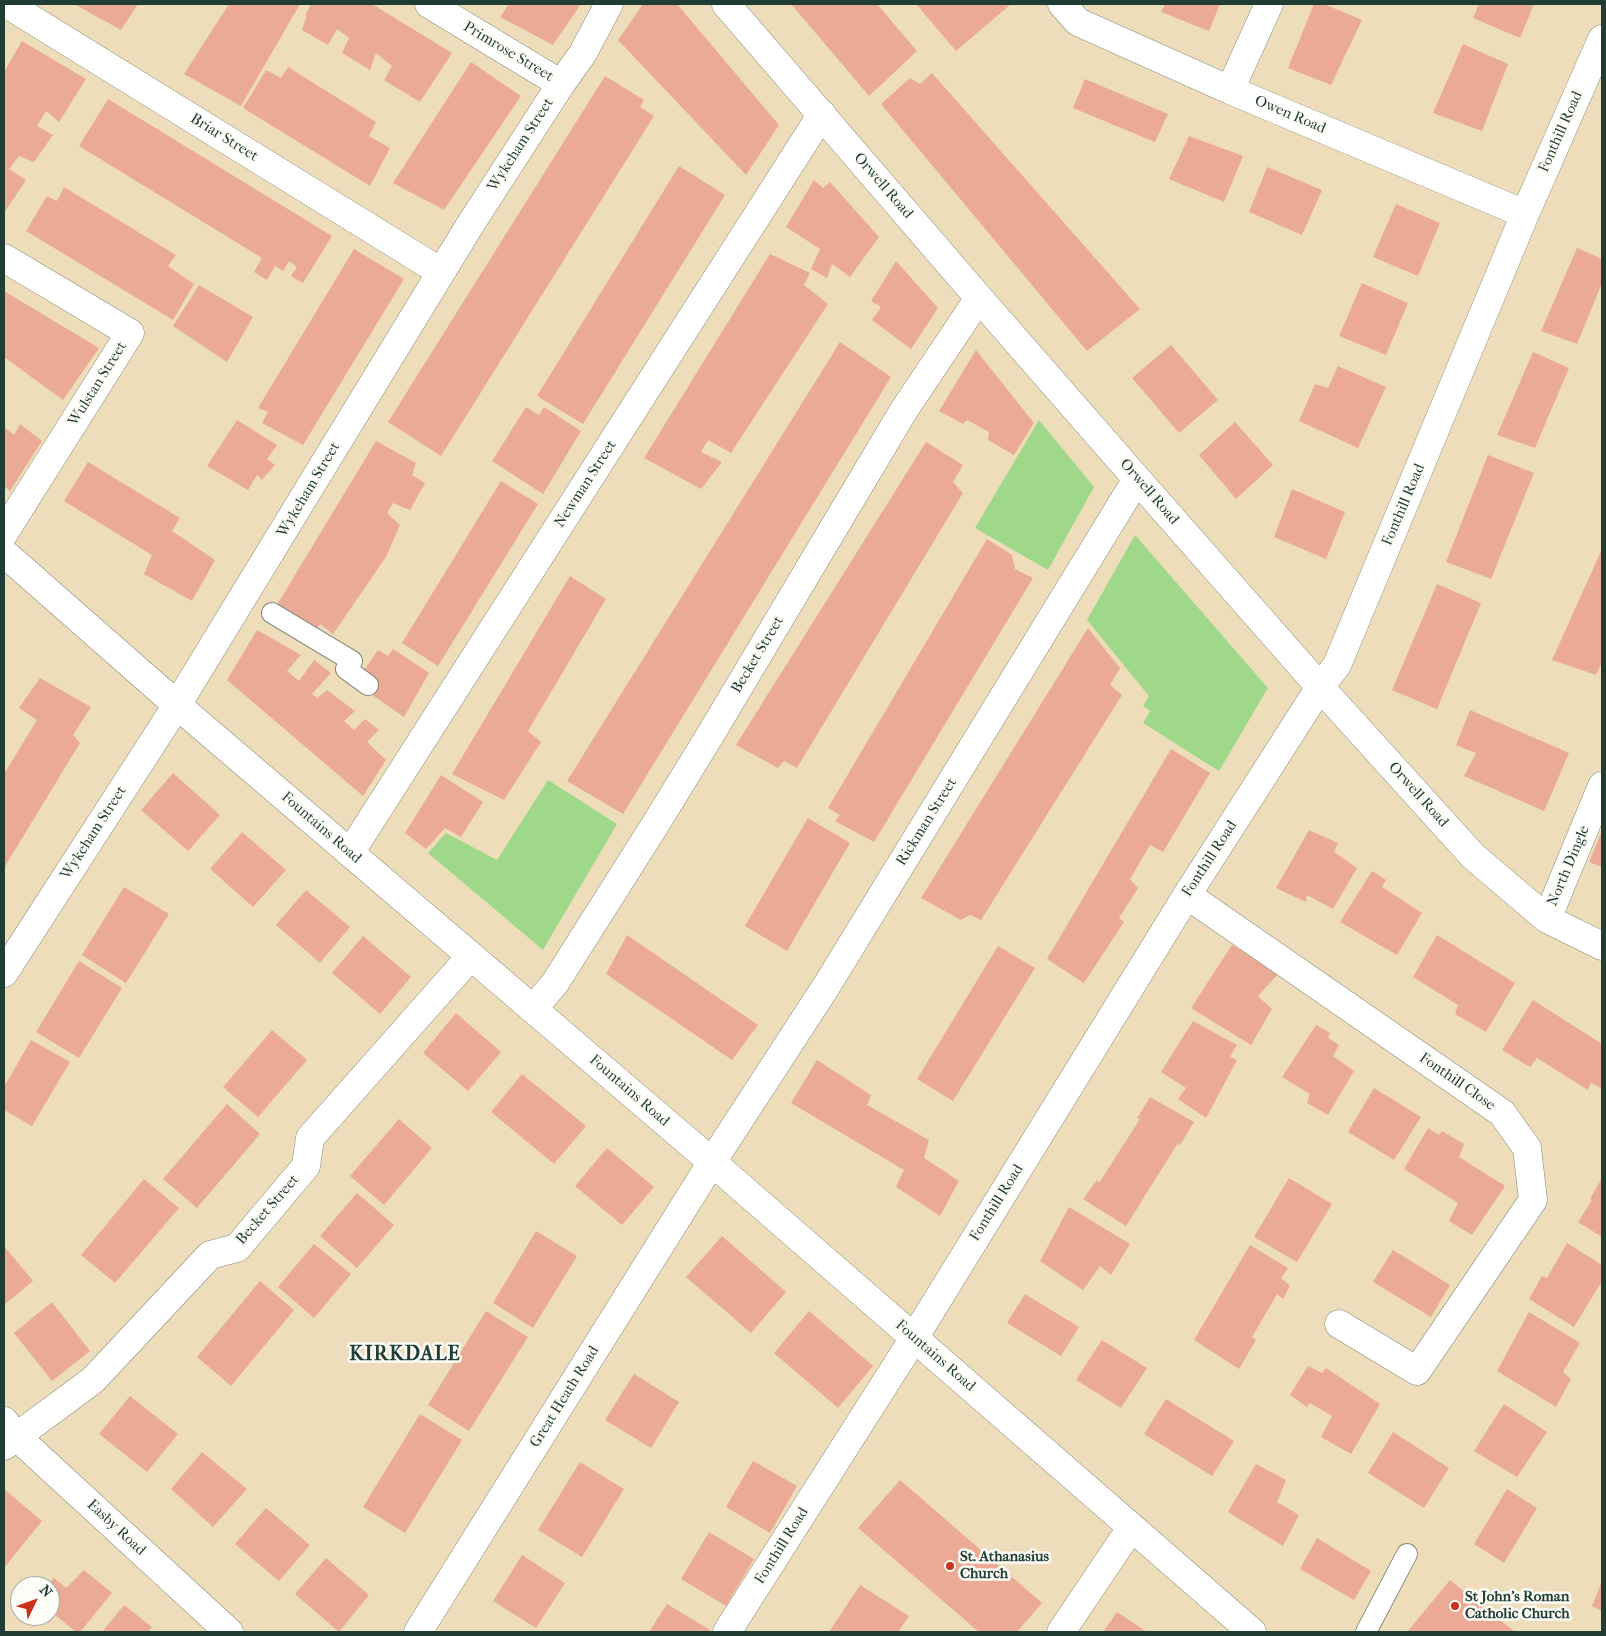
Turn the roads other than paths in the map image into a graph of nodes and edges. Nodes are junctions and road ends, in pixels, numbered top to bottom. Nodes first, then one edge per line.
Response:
1 (7, 4) edge
2 (429, 4) edge
3 (726, 4) edge
4 (1062, 4) edge
5 (1268, 4) edge
6 (604, 6) edge
7 (1602, 39) edge
8 (561, 84) junction
9 (1230, 90) junction
10 (822, 114) junction
11 (1526, 214) junction
12 (4, 258) edge
13 (441, 272) junction
14 (979, 298) junction
15 (1138, 479) junction
16 (4, 533) edge
17 (4, 553) edge
18 (272, 613) dead end
19 (368, 685) dead end
20 (1320, 687) junction
21 (177, 705) junction
22 (1602, 786) edge
23 (350, 853) junction
24 (1187, 895) junction
25 (1547, 919) junction
26 (1602, 946) edge
27 (471, 956) junction
28 (4, 973) edge
29 (533, 1009) junction
30 (712, 1162) junction
31 (1339, 1324) dead end
32 (914, 1338) junction
33 (8, 1435) edge
34 (1131, 1528) junction
35 (1408, 1554) dead end
36 (229, 1632) edge
37 (418, 1632) edge
38 (727, 1632) edge
39 (1060, 1632) edge
40 (1252, 1632) edge
41 (1366, 1632) edge

1 - 13 street, Briar Street
2 - 8 street, Primrose Street
3 - 10 street, Orwell Road
4 - 9 street, Owen Road
5 - 9 street
6 - 8 street, Wykeham Street
7 - 11 street, Fonthill Road
8 - 13 street, Wykeham Street
9 - 11 street, Owen Road
10 - 14 street, Orwell Road
10 - 23 street, Newman Street
11 - 20 street, Fonthill Road
12 - 16 street, Wulstan Street
13 - 21 street, Wykeham Street
14 - 15 street, Orwell Road
14 - 29 street, Becket Street
15 - 20 street, Orwell Road
15 - 30 street, Rickman Street
17 - 21 street, Fountains Road
18 - 19 lane
20 - 24 street, Fonthill Road
20 - 25 street, Orwell Road
21 - 23 street, Fountains Road
21 - 28 street, Wykeham Street
22 - 25 street, North Dingle
23 - 27 street, Fountains Road
24 - 31 street, Fonthill Close
24 - 32 street, Fonthill Road
25 - 26 street, Orwell Road
27 - 29 street, Fountains Road
27 - 33 street, Becket Street
29 - 30 street, Fountains Road
30 - 32 street, Fountains Road
30 - 37 street, Great Heath Road
32 - 34 street, Fountains Road
32 - 38 street, Fonthill Road
33 - 36 street, Easby Road
34 - 39 street
34 - 40 street, Fountains Road
35 - 41 lane

